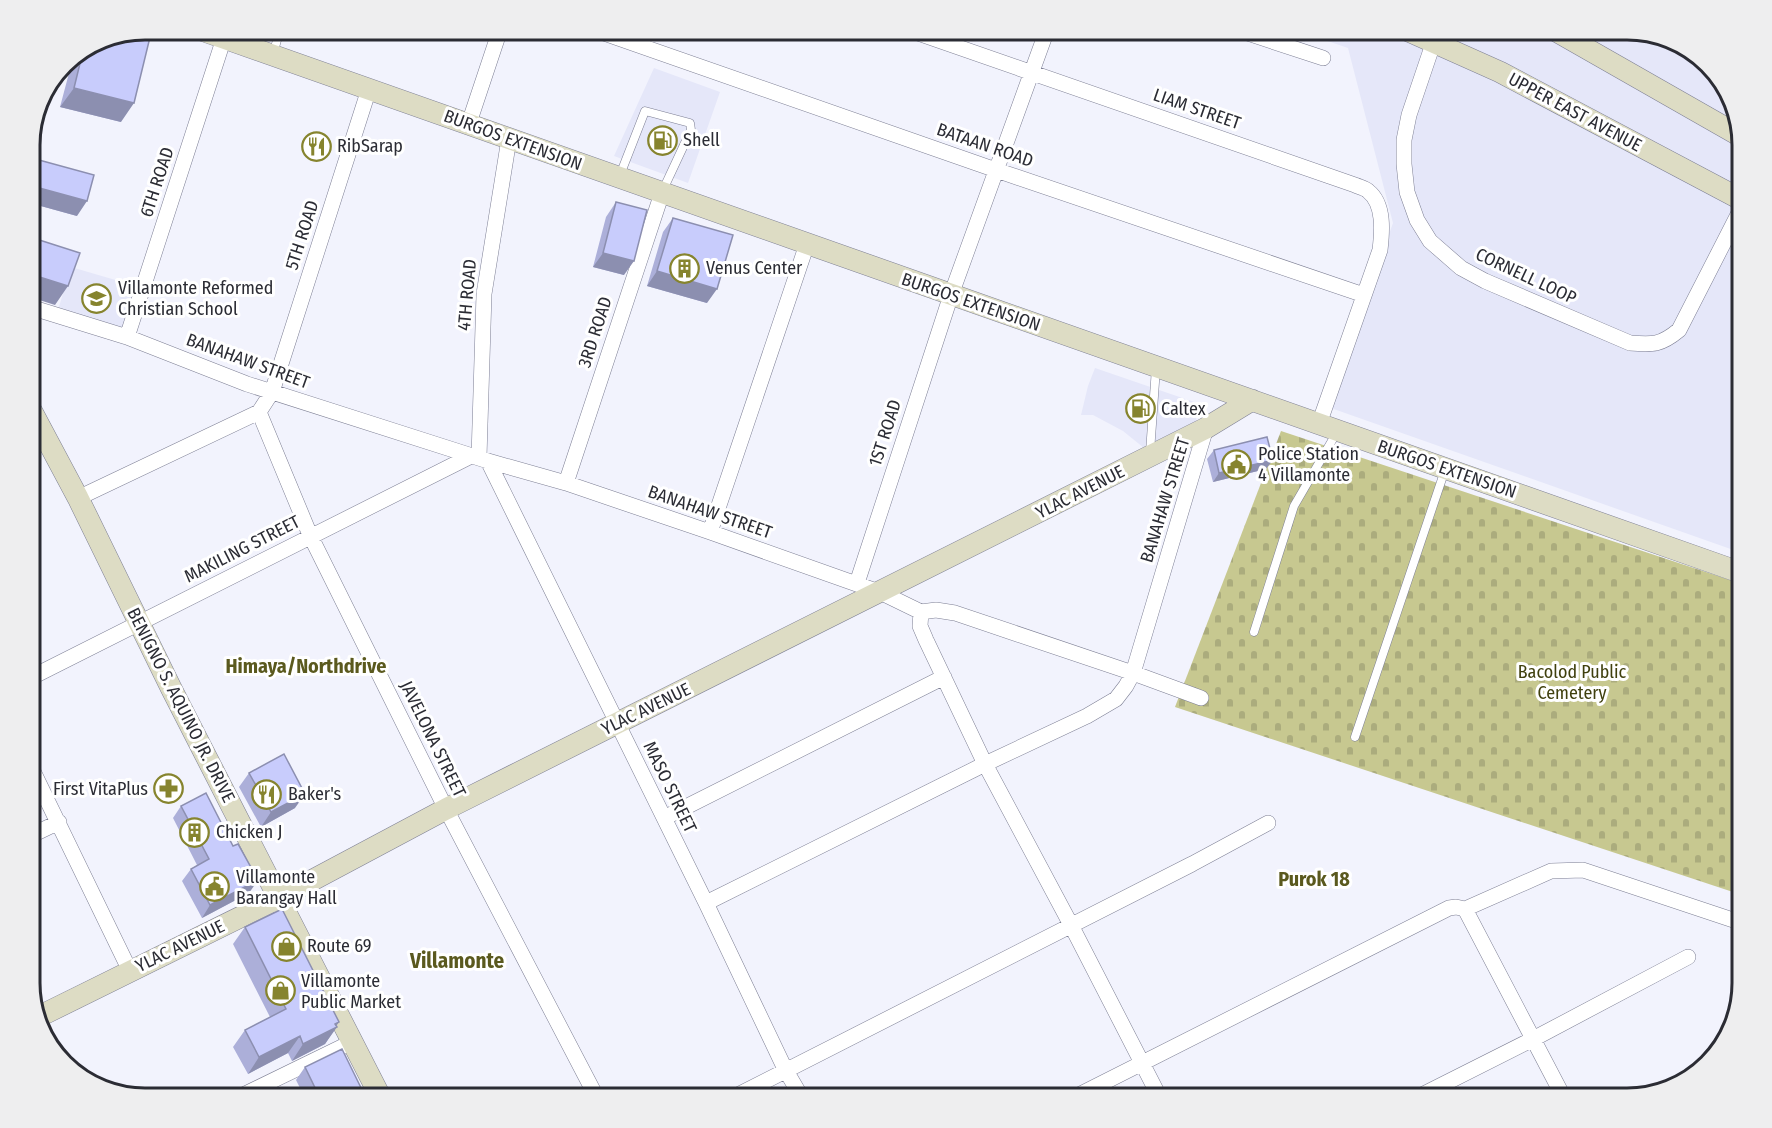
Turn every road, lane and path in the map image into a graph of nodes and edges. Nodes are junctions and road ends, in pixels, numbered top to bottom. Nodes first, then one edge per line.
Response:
1 (223, 40) edge
2 (230, 40) edge
3 (277, 40) edge
4 (497, 40) edge
5 (624, 40) edge
6 (643, 40) edge
7 (938, 40) edge
8 (1043, 40) edge
9 (1268, 40) edge
10 (1436, 40) edge
11 (1444, 40) edge
12 (1572, 40) edge
13 (641, 46) junction
14 (272, 55) junction
15 (1323, 58) dead end
16 (1031, 72) junction
17 (369, 89) junction
18 (469, 123) junction
19 (1731, 131) edge
20 (509, 138) junction
21 (996, 170) junction
22 (619, 177) junction
23 (662, 194) junction
24 (1732, 195) edge
25 (1732, 227) edge
26 (807, 244) junction
27 (951, 294) junction
28 (1364, 295) junction
29 (41, 310) edge
30 (127, 337) junction
31 (1156, 367) junction
32 (272, 392) junction
33 (1252, 400) junction
34 (259, 412) junction
35 (1328, 427) junction
36 (1206, 428) junction
37 (41, 429) edge
38 (1149, 456) junction
39 (480, 458) junction
40 (1445, 468) junction
41 (566, 483) junction
42 (78, 498) junction
43 (710, 532) junction
44 (310, 535) junction
45 (1732, 569) edge
46 (857, 583) junction
47 (882, 593) junction
48 (921, 612) junction
49 (140, 624) junction
50 (1254, 632) dead end
51 (41, 673) edge
52 (1133, 673) junction
53 (944, 677) junction
54 (1201, 698) dead end
55 (617, 723) junction
56 (1355, 737) dead end
57 (985, 764) junction
58 (41, 787) edge
59 (446, 809) junction
60 (664, 818) junction
61 (59, 822) junction
62 (1268, 823) dead end
63 (41, 831) edge
64 (279, 898) junction
65 (706, 903) junction
66 (1465, 909) junction
67 (1732, 920) edge
68 (1071, 925) junction
69 (1688, 957) dead end
70 (130, 970) junction
71 (45, 1013) edge
72 (1535, 1038) junction
73 (352, 1042) junction
74 (1142, 1062) junction
75 (785, 1070) junction
76 (258, 1088) edge
77 (376, 1088) edge
78 (592, 1088) edge
79 (751, 1088) edge
80 (796, 1088) edge
81 (1092, 1088) edge
82 (1155, 1088) edge
83 (1436, 1088) edge
84 (1559, 1088) edge

1 - 30 street, 6TH ROAD
2 - 14 main road, BURGOS EXTENSION
3 - 14 lane
4 - 18 street
5 - 13 street, BATAAN ROAD
6 - 13 street
7 - 16 street, LIAM STREET
8 - 16 street, 1ST ROAD
9 - 15 street
10 - 25 street, CORNELL LOOP
11 - 24 main road, UPPER EAST AVENUE
12 - 19 main road
13 - 21 street, BATAAN ROAD
14 - 17 main road, BURGOS EXTENSION
16 - 21 street, 1ST ROAD
16 - 28 street, LIAM STREET
17 - 18 main road, BURGOS EXTENSION
17 - 32 street, 5TH ROAD
18 - 20 main road, BURGOS EXTENSION
20 - 22 main road, BURGOS EXTENSION
20 - 39 street, 4TH ROAD
21 - 27 street, 1ST ROAD
21 - 28 street, BATAAN ROAD
22 - 23 main road, BURGOS EXTENSION
22 - 23 lane
23 - 26 main road, BURGOS EXTENSION
23 - 41 street, 3RD ROAD
26 - 27 main road, BURGOS EXTENSION
26 - 43 street
27 - 31 main road, BURGOS EXTENSION
27 - 46 street, 1ST ROAD
28 - 35 street
29 - 30 street, BANAHAW STREET
30 - 32 street, BANAHAW STREET
31 - 33 main road, BURGOS EXTENSION
31 - 38 lane
32 - 34 street
32 - 39 street, BANAHAW STREET
33 - 35 main road, BURGOS EXTENSION
33 - 36 main road, YLAC AVENUE
34 - 42 street
34 - 44 street, JAVELONA STREET
35 - 40 main road, BURGOS EXTENSION
35 - 50 lane
36 - 38 main road, YLAC AVENUE
36 - 52 street, BANAHAW STREET
37 - 42 main road, BENIGNO S. AQUINO JR. DRIVE
38 - 47 main road, YLAC AVENUE
39 - 41 street, BANAHAW STREET
39 - 44 street, MAKILING STREET
39 - 55 street, MASO STREET
40 - 45 main road, BURGOS EXTENSION
40 - 56 lane
41 - 43 street, BANAHAW STREET
42 - 49 main road, BENIGNO S. AQUINO JR. DRIVE
43 - 46 street, BANAHAW STREET
44 - 49 street, MAKILING STREET
44 - 59 street, JAVELONA STREET
46 - 47 street, BANAHAW STREET
47 - 48 street, BANAHAW STREET
47 - 55 main road, YLAC AVENUE
48 - 52 street, BANAHAW STREET
48 - 53 street
49 - 51 street, MAKILING STREET
49 - 64 main road, BENIGNO S. AQUINO JR. DRIVE
52 - 54 street
52 - 57 street
53 - 57 street
53 - 60 street
55 - 59 main road, YLAC AVENUE
55 - 60 street, MASO STREET
57 - 65 street
57 - 68 street
58 - 61 street
59 - 64 main road, YLAC AVENUE
59 - 78 street, JAVELONA STREET
60 - 65 street, MASO STREET
61 - 63 street
61 - 70 street
62 - 68 street
64 - 70 main road, YLAC AVENUE
64 - 73 main road, BENIGNO S. AQUINO JR. DRIVE
65 - 75 street, MASO STREET
66 - 67 street
66 - 72 street
66 - 74 street
68 - 74 street
68 - 75 street
69 - 72 street
70 - 71 main road, YLAC AVENUE
72 - 83 street
72 - 84 street
73 - 76 street
73 - 77 main road, BENIGNO S. AQUINO JR. DRIVE
74 - 81 street
74 - 82 street
75 - 79 street
75 - 80 street, MASO STREET

